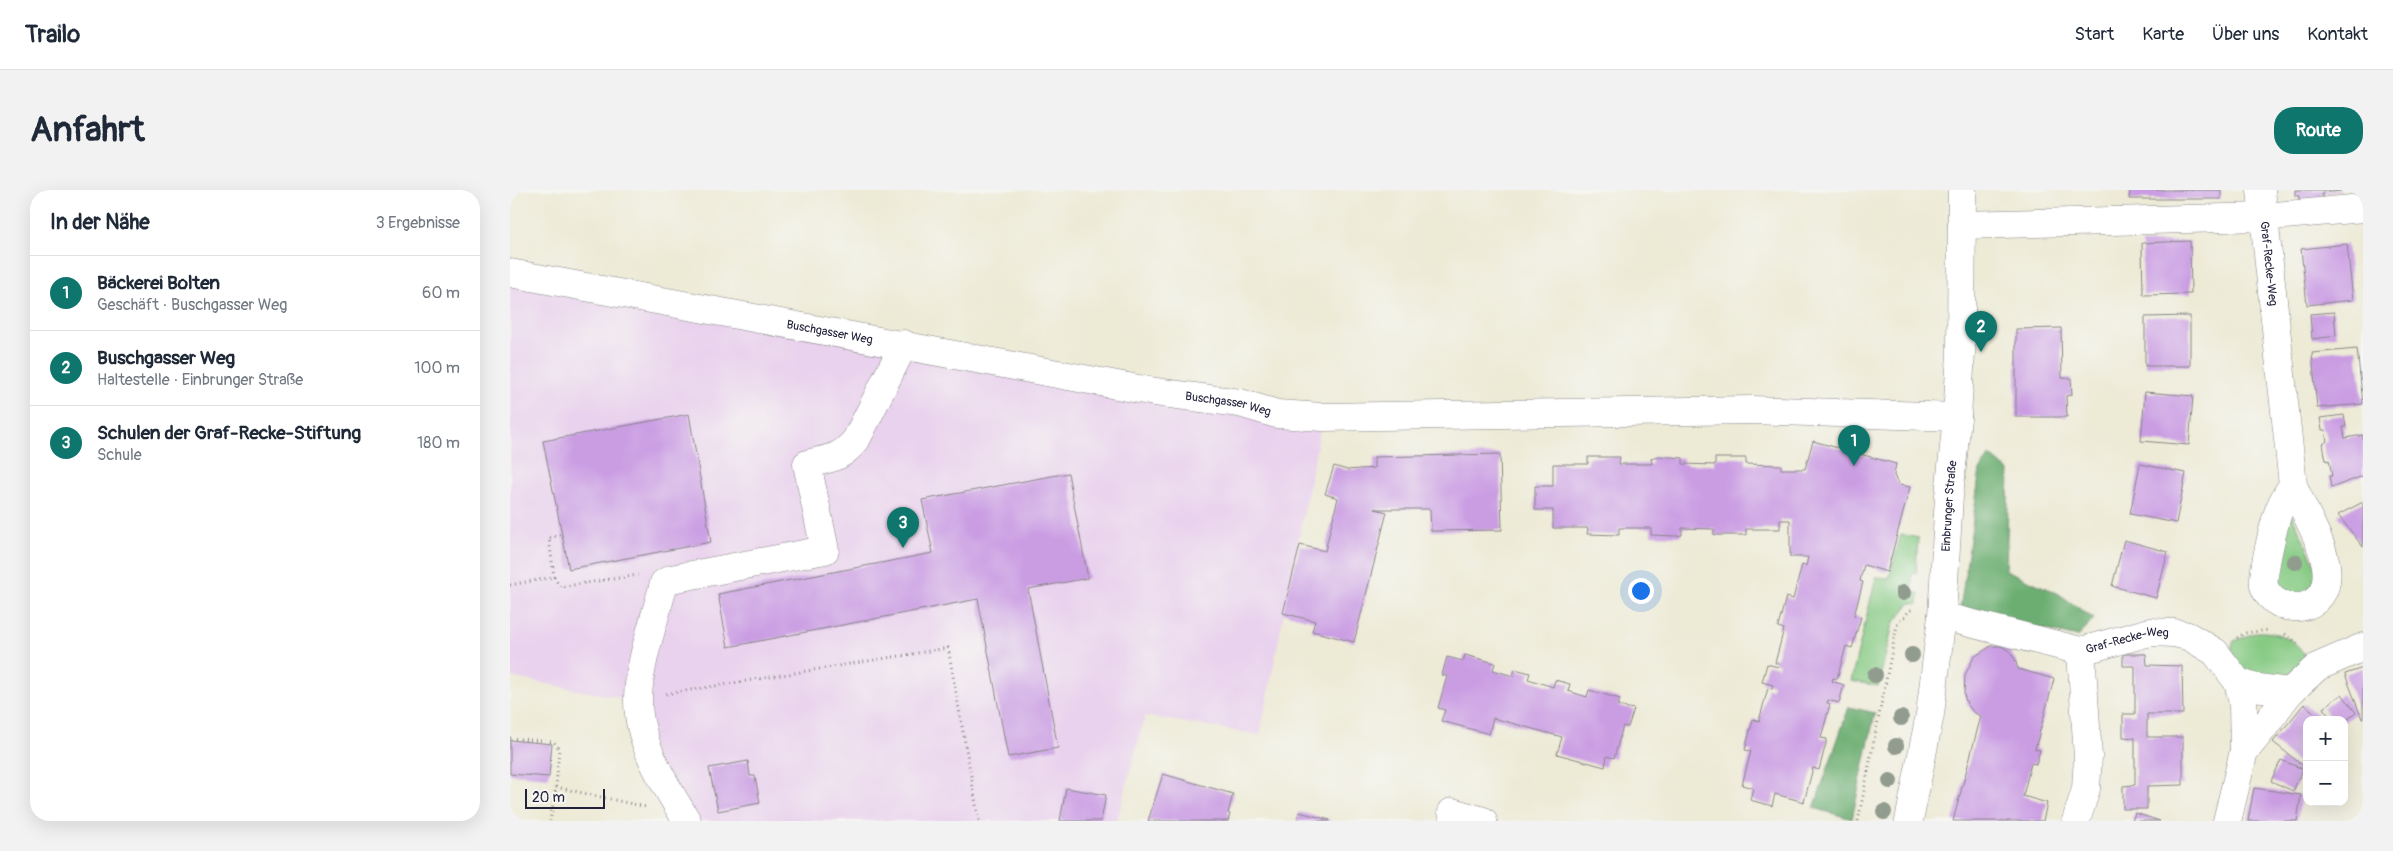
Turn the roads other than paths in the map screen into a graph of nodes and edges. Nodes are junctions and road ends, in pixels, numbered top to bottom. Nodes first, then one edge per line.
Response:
1 (1962, 190) edge
2 (2260, 190) edge
3 (2363, 208) edge
4 (2263, 217) junction
5 (1962, 225) junction
6 (510, 273) edge
7 (904, 344) junction
8 (1957, 416) junction
9 (2293, 485) dead end
10 (1932, 613) junction
11 (2363, 647) edge
12 (2081, 650) junction
13 (2238, 682) junction
14 (2290, 692) junction
15 (2244, 750) junction
16 (1452, 812) dead end
17 (684, 816) edge
18 (1483, 821) edge
19 (1909, 821) edge
20 (2076, 821) edge
21 (2228, 821) edge

1 - 5 street, Einbrunger Straße
2 - 4 street, Graf-Recke-Weg
3 - 4 street
4 - 5 street
4 - 9 street, Graf-Recke-Weg
5 - 8 street, Einbrunger Straße
6 - 7 street, Buschgasser Weg
7 - 8 street, Buschgasser Weg
7 - 17 street
8 - 10 street, Einbrunger Straße
10 - 12 street, Graf-Recke-Weg
10 - 19 street, Einbrunger Straße
11 - 14 street, Graf-Recke-Weg
12 - 13 street, Graf-Recke-Weg
12 - 20 street
13 - 14 street
13 - 15 street, Graf-Recke-Weg
14 - 15 street, Graf-Recke-Weg
15 - 21 street, Graf-Recke-Weg
16 - 18 street

